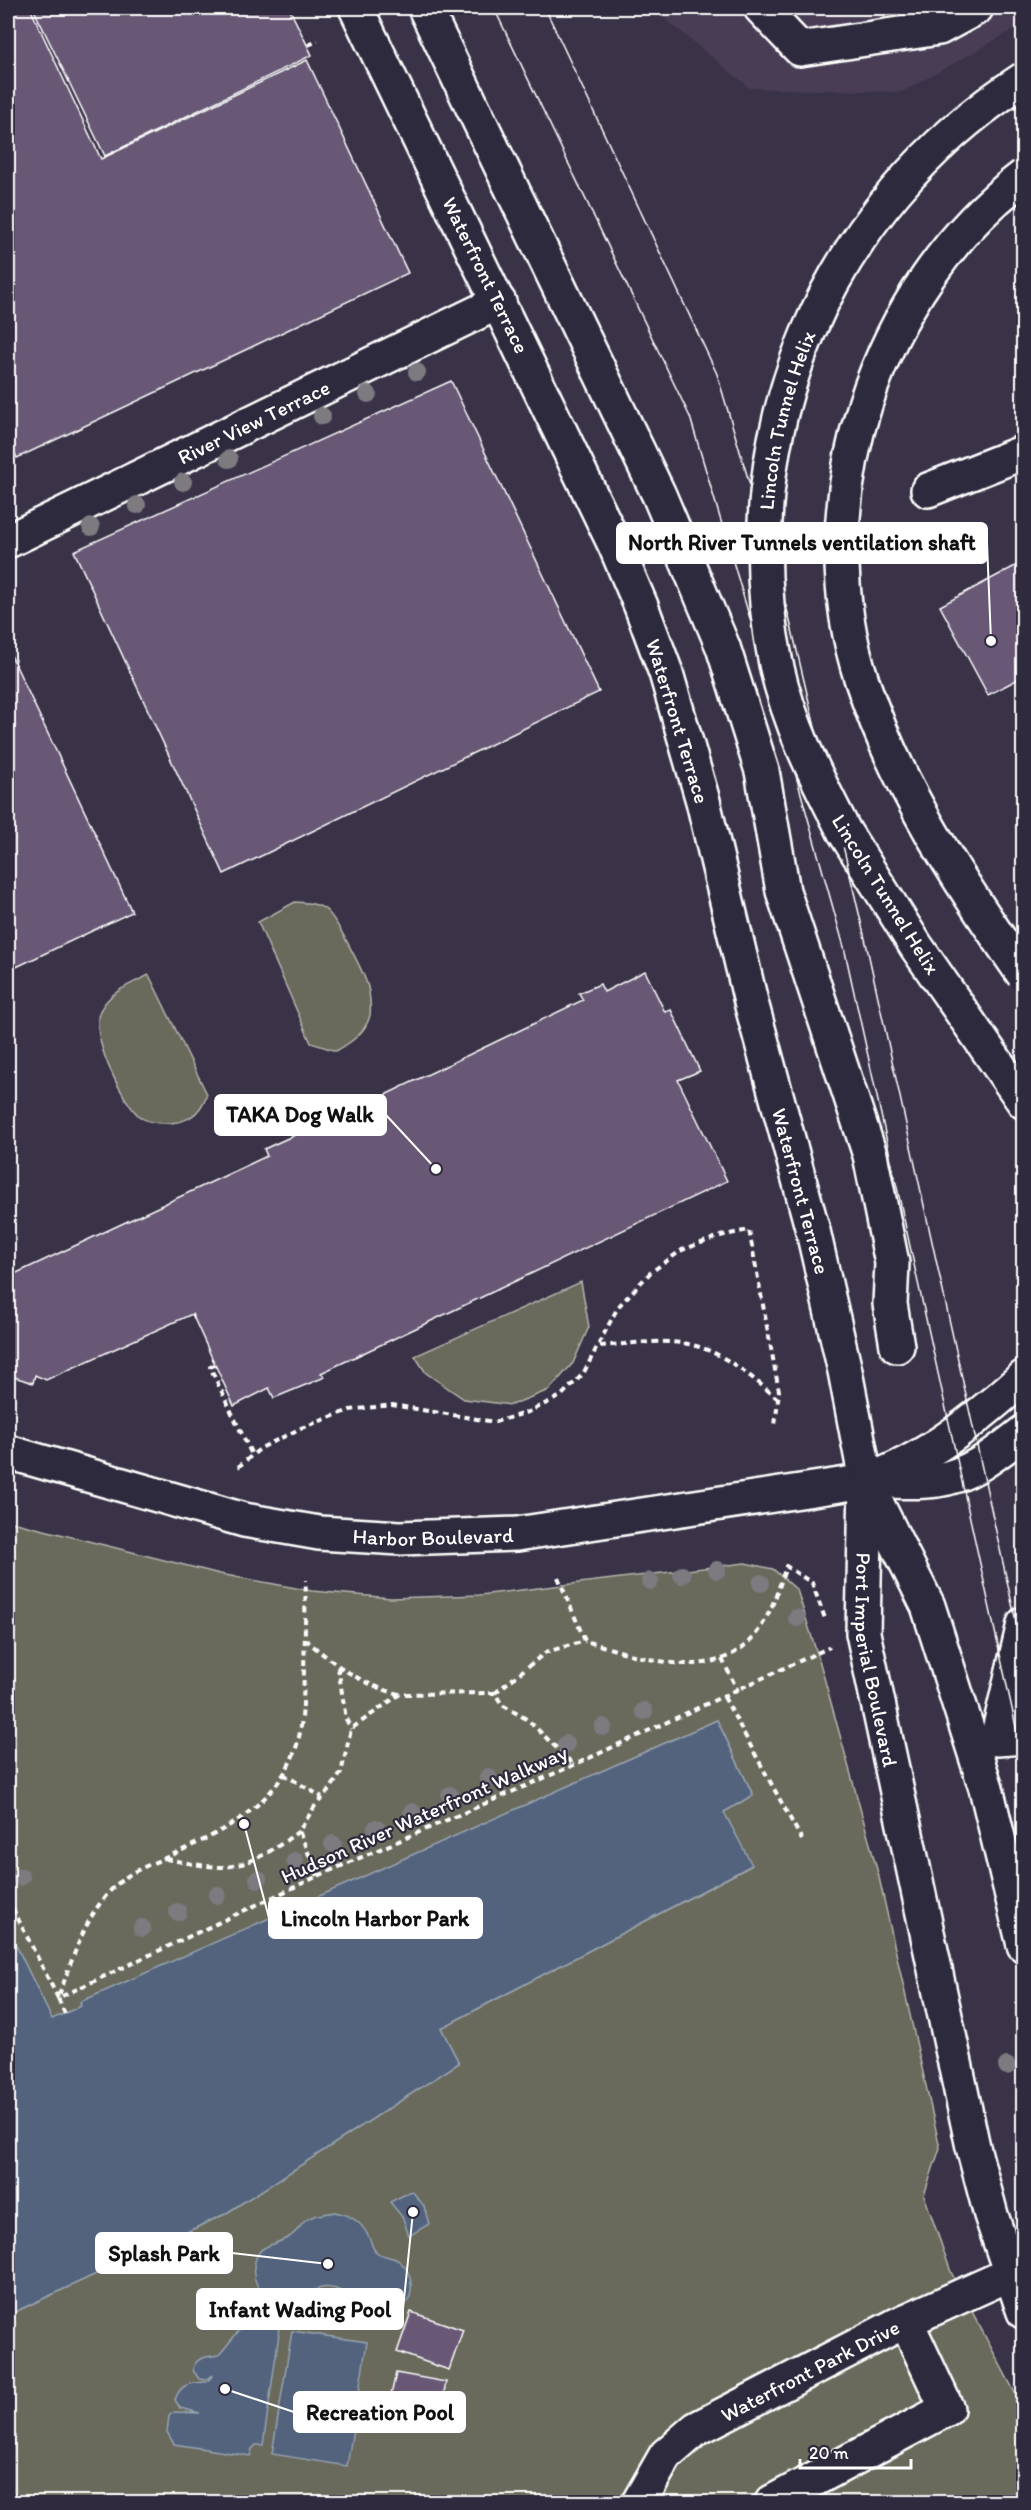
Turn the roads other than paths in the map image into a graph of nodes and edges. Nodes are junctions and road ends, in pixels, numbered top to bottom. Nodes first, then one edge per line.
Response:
1 (356, 8) edge
2 (425, 8) edge
3 (761, 8) edge
4 (976, 8) edge
5 (1023, 79) edge
6 (1023, 176) edge
7 (499, 302) junction
8 (1023, 452) edge
9 (928, 489) dead end
10 (9, 535) edge
11 (1023, 975) edge
12 (1023, 1102) edge
13 (897, 1346) dead end
14 (1023, 1377) edge
15 (1023, 1432) edge
16 (8, 1452) edge
17 (866, 1481) junction
18 (1023, 1624) edge
19 (1023, 1737) edge
20 (1023, 1945) edge
21 (1017, 2272) edge
22 (1023, 2312) edge
23 (906, 2321) junction
24 (639, 2502) edge
25 (772, 2502) edge

1 - 7 main road, Waterfront Terrace
2 - 13 main road
3 - 4 main road
5 - 12 main road, Lincoln Tunnel Helix, bridge
6 - 11 main road, bridge
7 - 10 main road, River View Terrace
7 - 17 main road, Waterfront Terrace
8 - 9 main road
14 - 17 main road
15 - 17 main road
16 - 17 main road, Harbor Boulevard
17 - 20 main road, Port Imperial Boulevard
17 - 21 main road, Port Imperial Boulevard
18 - 19 main road
21 - 22 main road, Port Imperial Boulevard
21 - 23 main road, Waterfront Park Drive
23 - 24 main road, Waterfront Park Drive
23 - 25 main road

